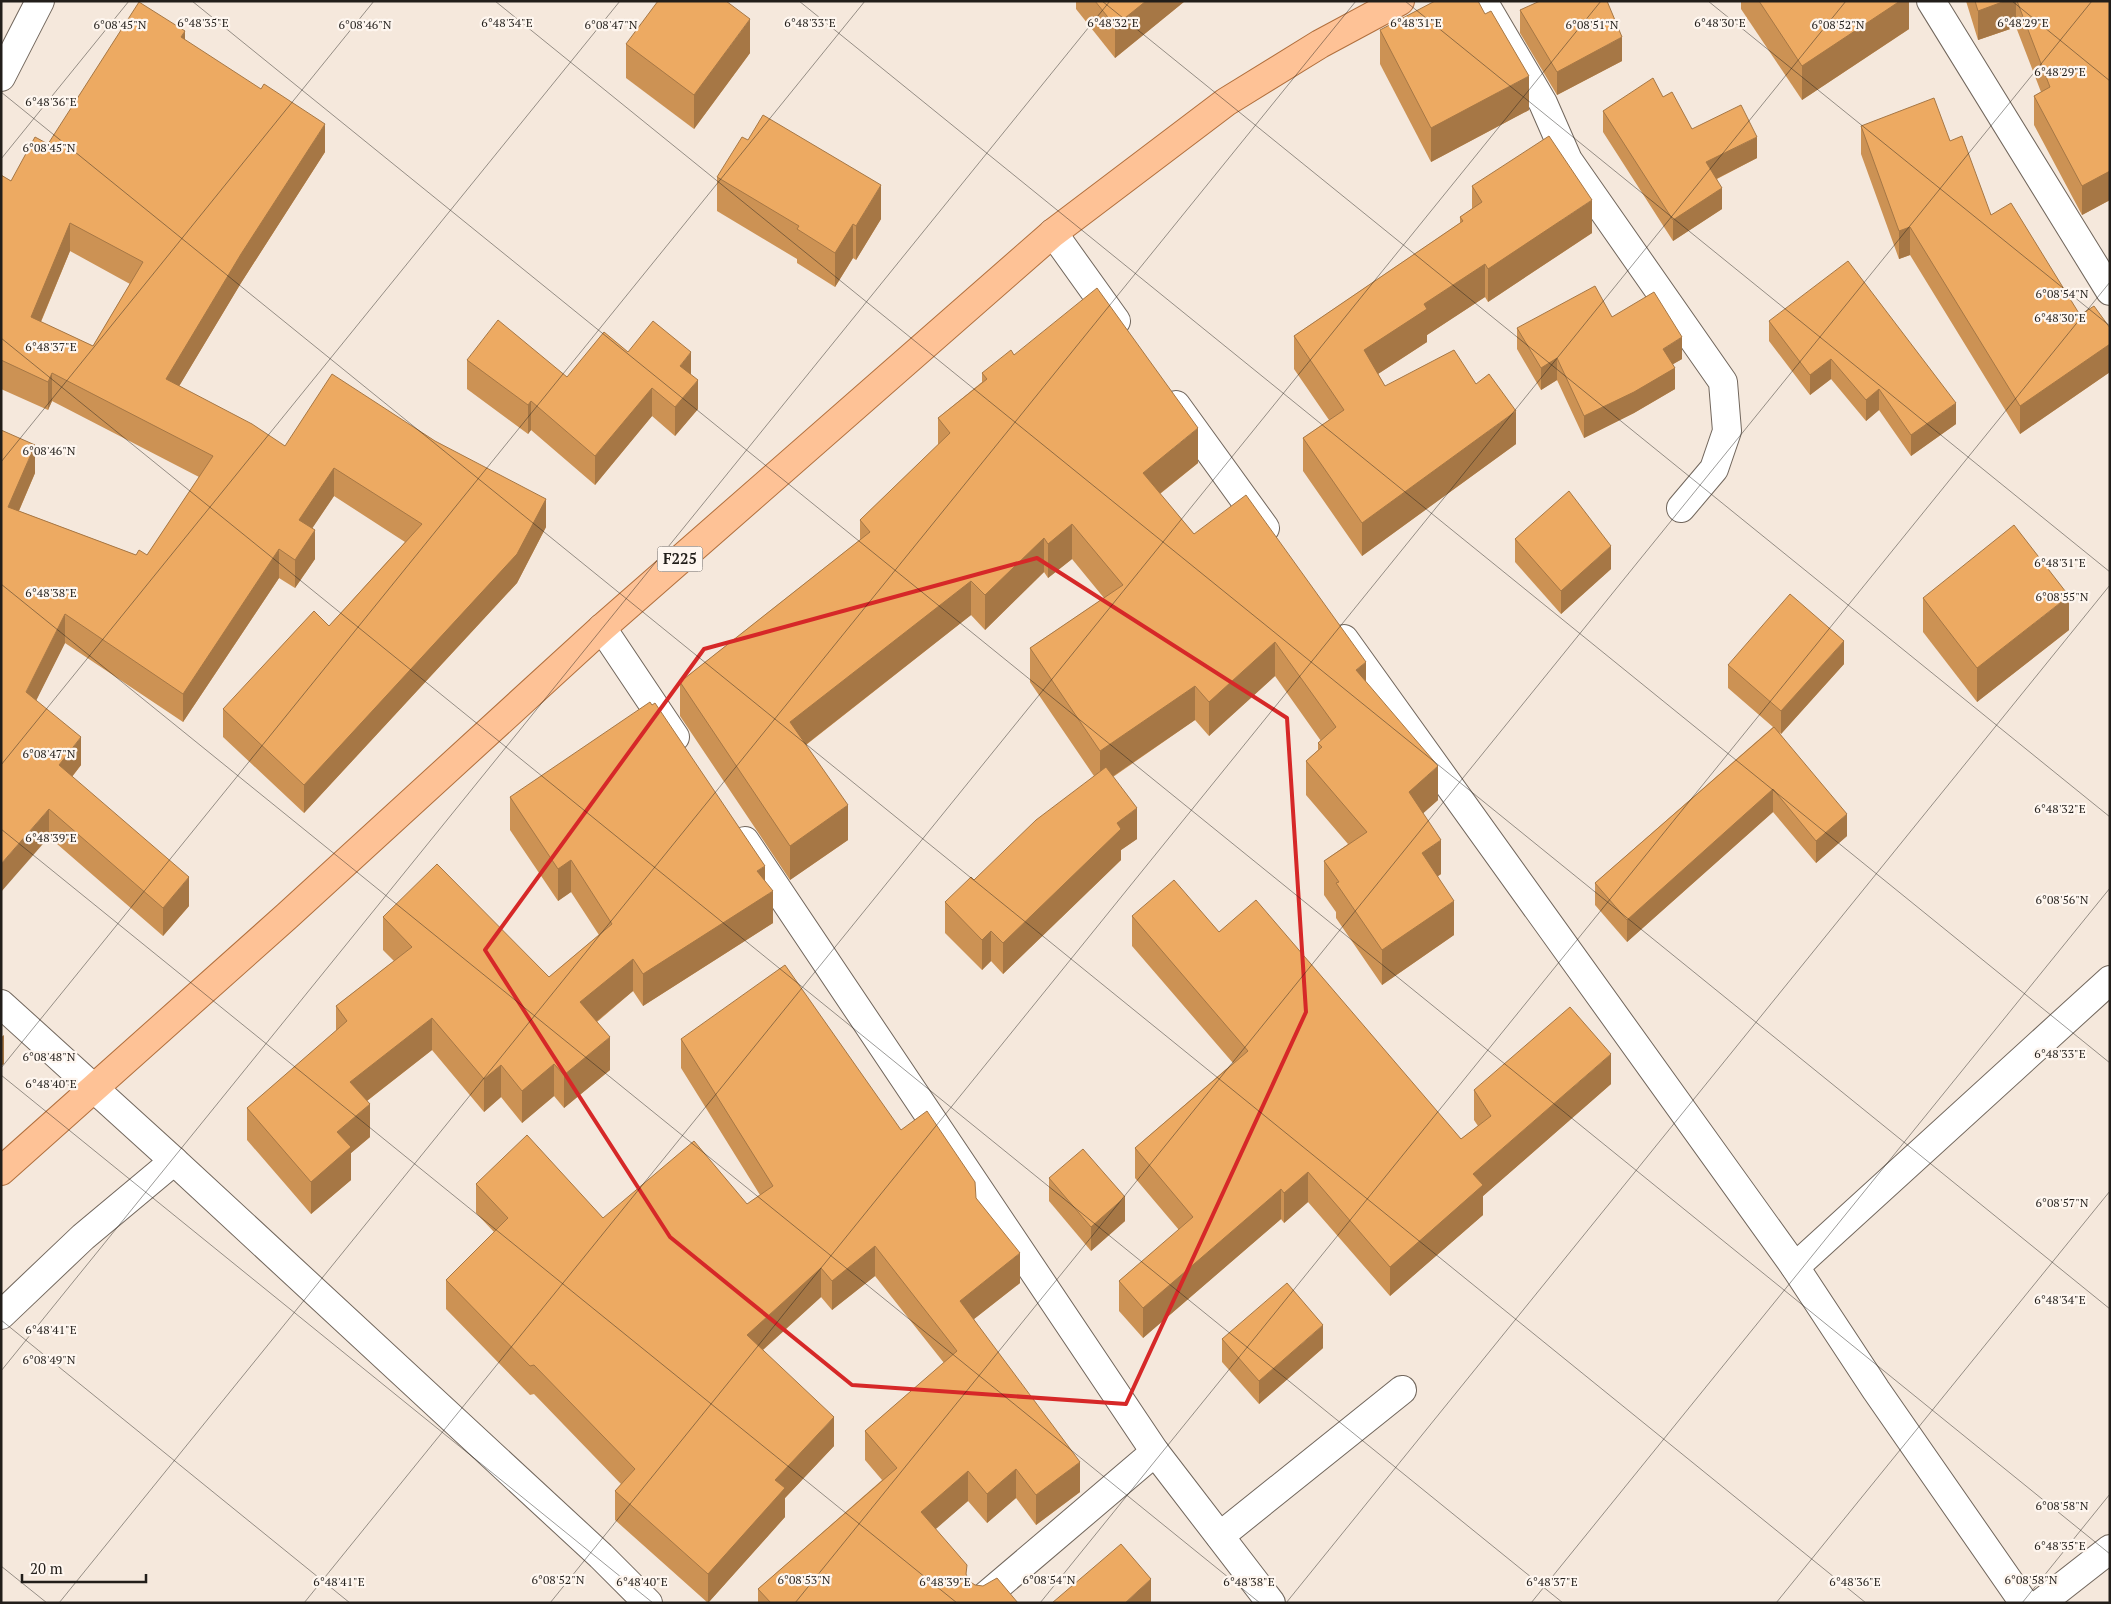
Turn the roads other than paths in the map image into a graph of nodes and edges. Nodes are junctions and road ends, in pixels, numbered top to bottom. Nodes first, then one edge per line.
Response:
1 (40, 1) edge
2 (1400, 1) edge
3 (1483, 1) edge
4 (1931, 1) edge
5 (1, 77) edge
6 (1053, 233) junction
7 (2110, 292) edge
8 (1128, 338) edge
9 (1163, 387) edge
10 (1681, 508) dead end
11 (1279, 548) edge
12 (1331, 621) edge
13 (602, 628) junction
14 (690, 760) edge
15 (729, 817) edge
16 (2110, 980) edge
17 (1, 1004) edge
18 (94, 1087) junction
19 (174, 1161) junction
20 (1, 1171) edge
21 (1795, 1267) junction
22 (1, 1315) edge
23 (1402, 1390) dead end
24 (1154, 1452) junction
25 (1220, 1536) junction
26 (2110, 1549) edge
27 (981, 1600) edge
28 (648, 1603) edge
29 (1271, 1603) edge
30 (2024, 1603) edge
31 (2042, 1603) edge

1 - 5 street
2 - 6 main road, F225
3 - 10 street
4 - 7 street
6 - 8 street
6 - 13 main road, F225
9 - 11 street
12 - 21 street
13 - 14 street
13 - 18 main road, F225
15 - 24 street
16 - 21 street
17 - 18 street
18 - 19 street
18 - 20 main road, F225
19 - 22 street
19 - 28 street
21 - 30 street
23 - 25 street
24 - 25 street
24 - 27 street
25 - 29 street
26 - 31 street

